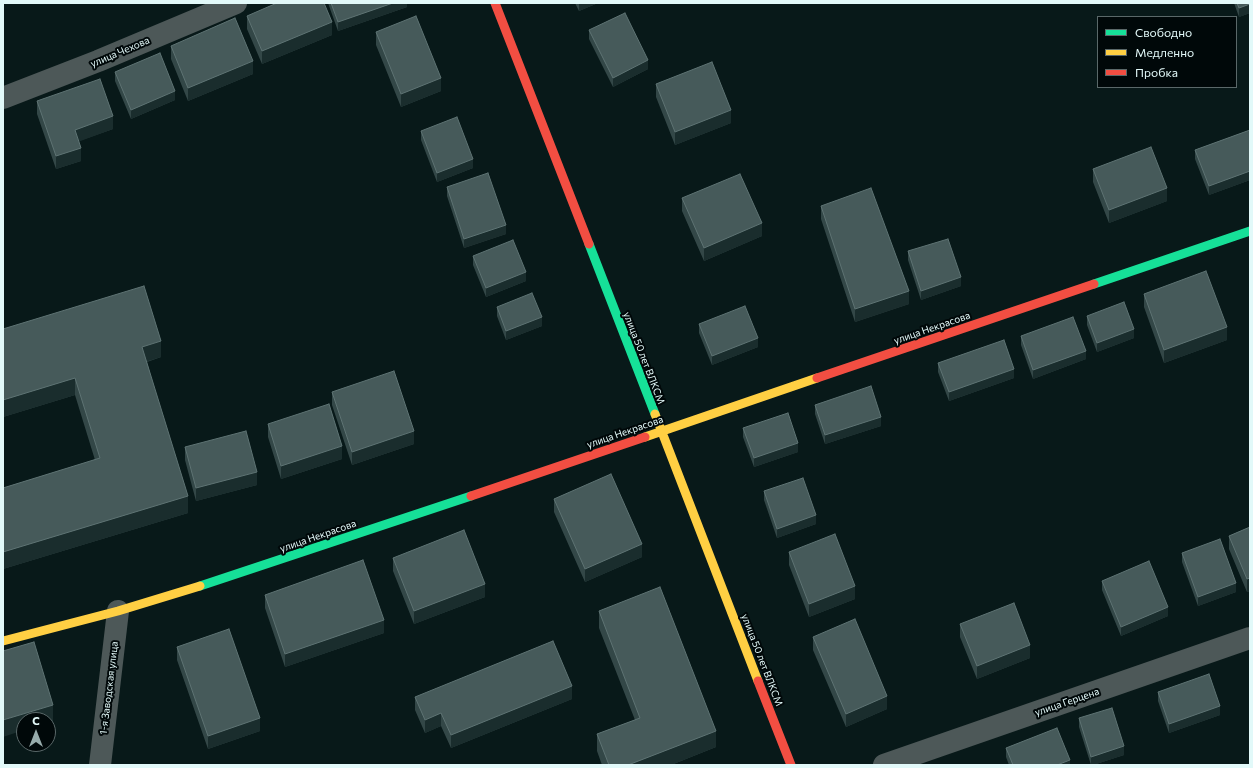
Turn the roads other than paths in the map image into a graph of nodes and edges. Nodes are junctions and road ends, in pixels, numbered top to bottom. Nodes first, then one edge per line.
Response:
1 (236, 3) edge
2 (495, 3) edge
3 (3, 98) edge
4 (1250, 231) edge
5 (661, 431) junction
6 (118, 611) junction
7 (1250, 638) edge
8 (3, 641) edge
9 (100, 765) edge
10 (791, 765) edge
11 (884, 765) edge

1 - 3 street, улица Чехова
2 - 5 street, улица 50 лет ВЛКСМ
4 - 5 street, улица Некрасова
5 - 6 street, улица Некрасова
5 - 10 street, улица 50 лет ВЛКСМ
6 - 8 street, улица Некрасова
6 - 9 street, 1-я Заводская улица
7 - 11 street, улица Герцена

